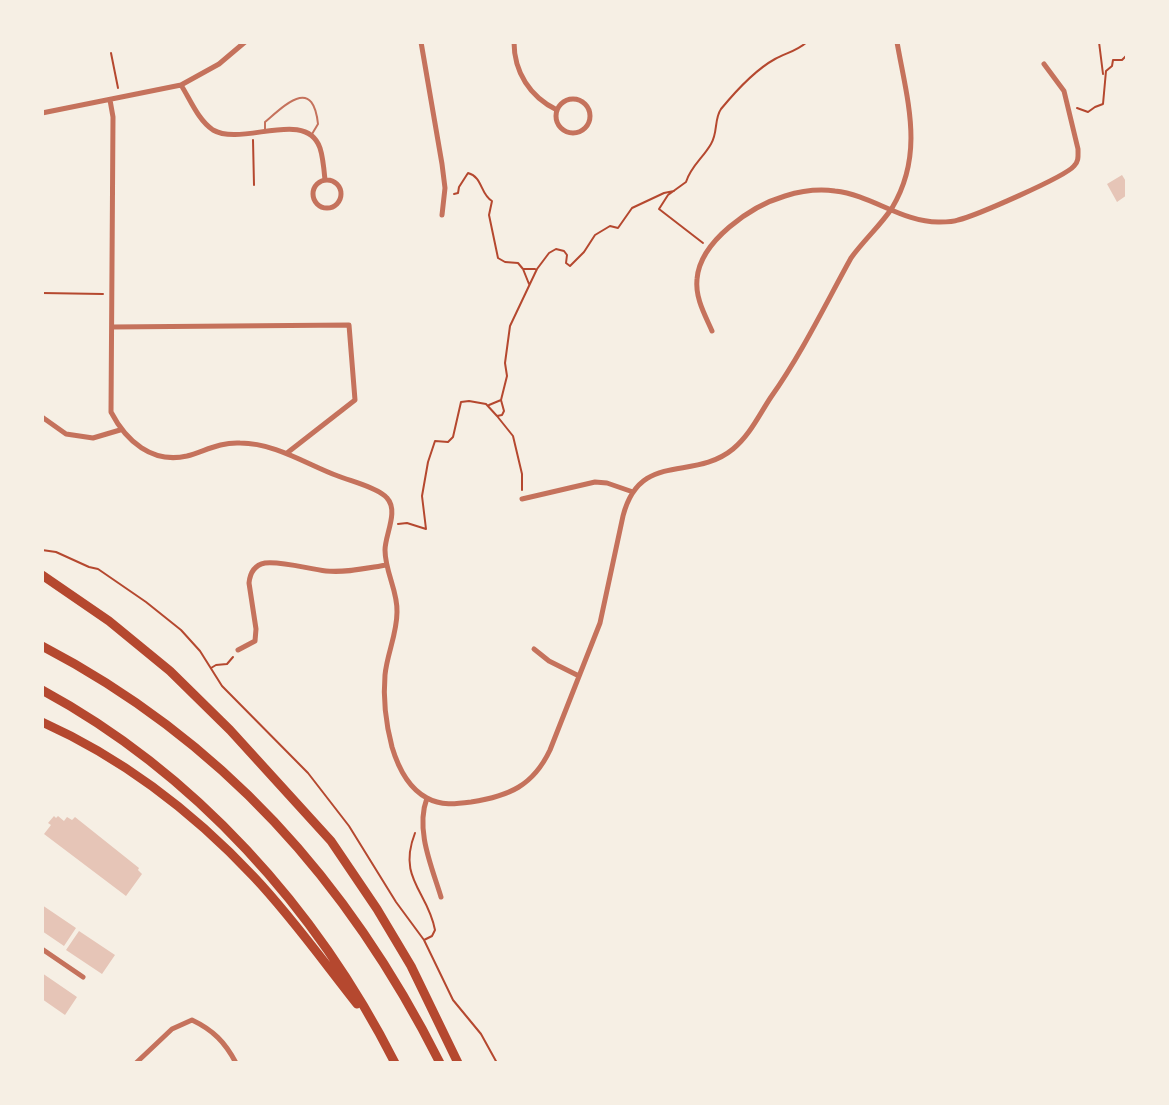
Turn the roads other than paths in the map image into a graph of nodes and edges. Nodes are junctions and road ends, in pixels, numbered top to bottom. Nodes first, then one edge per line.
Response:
1 (244, 42) edge
2 (421, 42) edge
3 (514, 42) edge
4 (897, 42) edge
5 (1044, 64) dead end
6 (181, 84) junction
7 (110, 100) junction
8 (557, 110) junction
9 (42, 113) edge
10 (266, 132) junction
11 (311, 135) junction
12 (325, 180) junction
13 (891, 209) junction
14 (442, 215) dead end
15 (112, 327) junction
16 (712, 332) dead end
17 (42, 417) edge
18 (120, 430) junction
19 (287, 453) junction
20 (633, 492) junction
21 (522, 499) road end
22 (387, 565) junction
23 (42, 575) edge
24 (42, 646) edge
25 (534, 649) dead end
26 (237, 650) road end
27 (579, 676) junction
28 (42, 690) edge
29 (42, 722) edge
30 (427, 798) junction
31 (441, 897) dead end
32 (42, 949) edge
33 (83, 976) dead end
34 (381, 1034) junction
35 (136, 1063) edge
36 (236, 1063) edge
37 (395, 1063) edge
38 (440, 1063) edge
39 (458, 1063) edge

1 - 6 street
2 - 14 street
3 - 8 street
4 - 13 street
5 - 13 street
6 - 7 street
6 - 10 street
7 - 9 street
7 - 15 street
8 - 8 street
10 - 11 street
10 - 11 lane
11 - 12 street
12 - 12 street
13 - 16 street
13 - 20 street
15 - 18 street
15 - 19 street
17 - 18 street
18 - 19 street
19 - 22 street
20 - 21 street
20 - 27 street
22 - 26 street
22 - 30 street
23 - 39 highway
24 - 38 highway
25 - 27 street
27 - 30 street
28 - 34 highway
29 - 34 highway
30 - 31 street
32 - 33 street
34 - 37 highway
35 - 36 street

